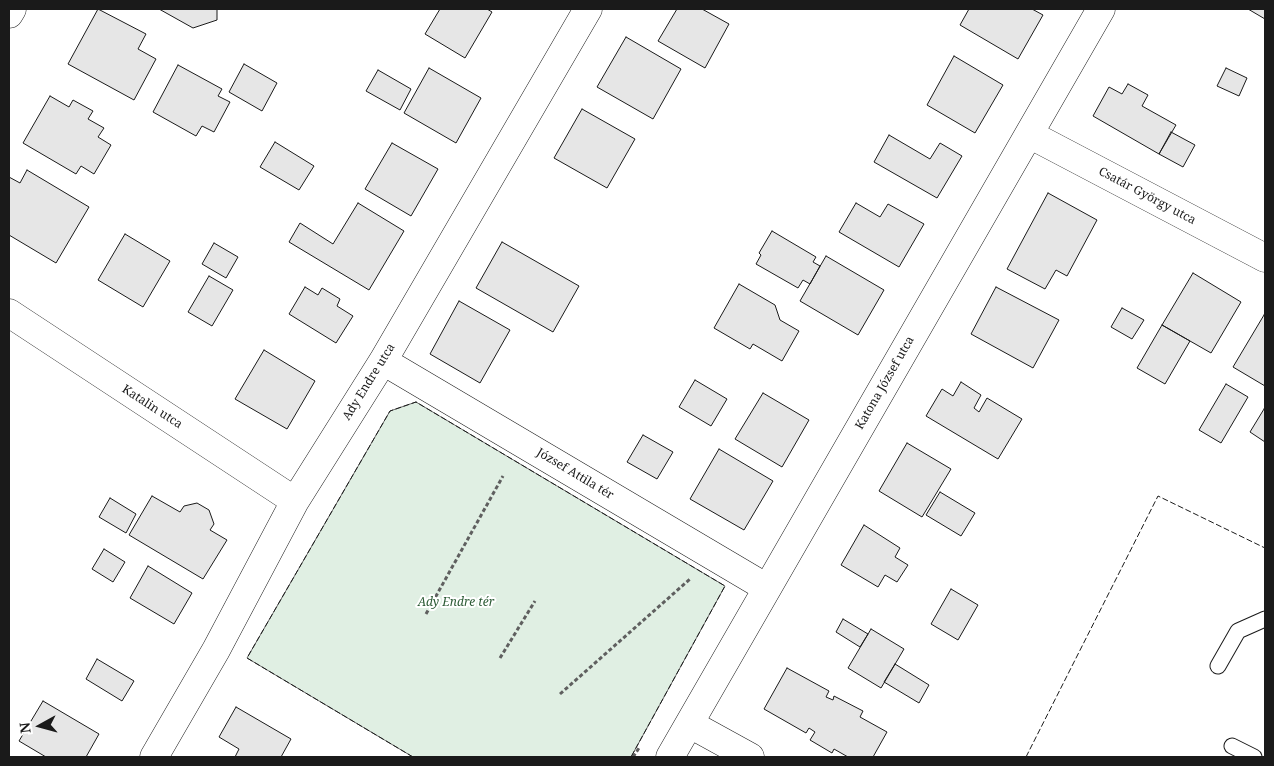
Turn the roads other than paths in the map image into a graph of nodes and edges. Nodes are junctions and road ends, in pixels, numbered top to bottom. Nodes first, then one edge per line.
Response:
1 (12, 9) edge
2 (588, 9) edge
3 (1101, 9) edge
4 (9, 14) edge
5 (1029, 134) junction
6 (1265, 258) edge
7 (9, 313) edge
8 (383, 361) junction
9 (295, 501) junction
10 (767, 588) junction
11 (1265, 618) edge
12 (1218, 666) dead end
13 (690, 724) junction
14 (1232, 746) dead end
15 (154, 757) edge
16 (670, 757) edge
17 (750, 757) edge
18 (1254, 757) edge

1 - 4 street
2 - 8 street, Ady Endre utca
3 - 5 street, Katona József utca
5 - 6 street, Csatár György utca
5 - 10 street, Katona József utca
7 - 9 street, Katalin utca
8 - 9 street, Ady Endre utca
8 - 10 street, József Attila tér
9 - 15 street, Ady Endre utca
10 - 13 street, Katona József utca
11 - 12 lane
13 - 16 street, Katona József utca
13 - 17 street
14 - 18 lane

